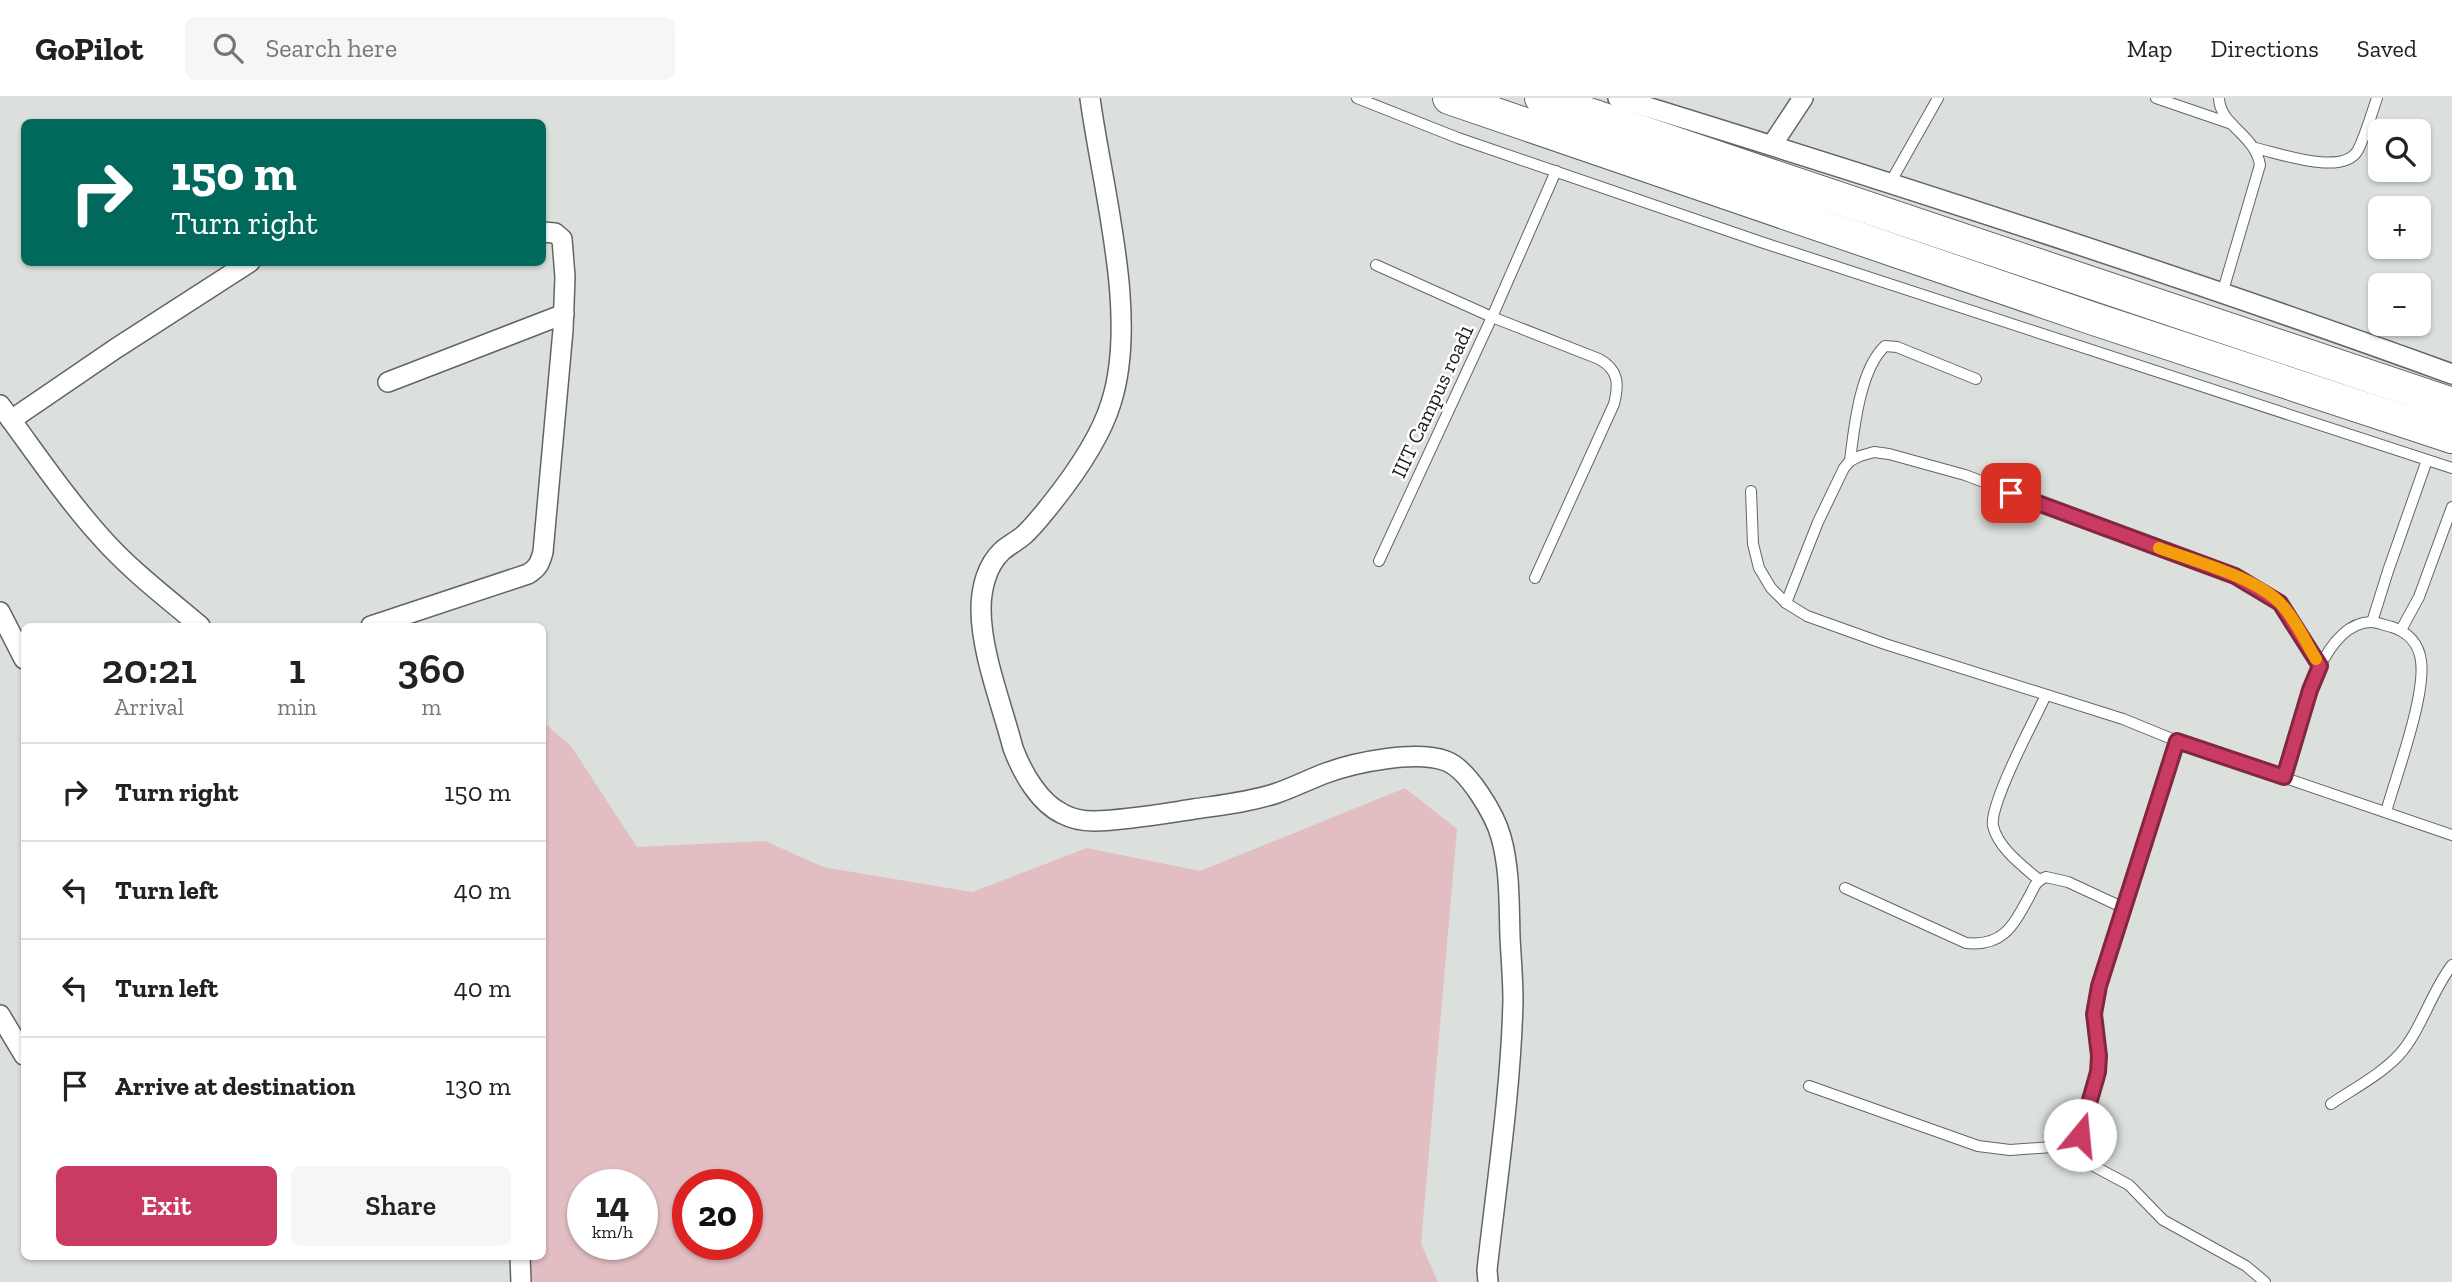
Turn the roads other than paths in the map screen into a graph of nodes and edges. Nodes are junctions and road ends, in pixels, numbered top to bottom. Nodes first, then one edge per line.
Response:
1 (1090, 98) edge
2 (1357, 98) edge
3 (1449, 98) edge
4 (1541, 98) edge
5 (1618, 98) edge
6 (1803, 98) edge
7 (1938, 98) edge
8 (2156, 98) edge
9 (2219, 98) edge
10 (2377, 98) edge
11 (2232, 124) junction
12 (1772, 145) junction
13 (2255, 148) junction
14 (1556, 171) junction
15 (1890, 183) junction
16 (546, 233) edge
17 (1376, 265) dead end
18 (244, 266) edge
19 (2222, 294) junction
20 (564, 314) junction
21 (1492, 317) junction
22 (2452, 374) edge
23 (1976, 379) dead end
24 (388, 382) dead end
25 (2452, 404) edge
26 (6, 412) edge
27 (2452, 438) edge
28 (2427, 460) junction
29 (1850, 461) junction
30 (2452, 468) edge
31 (1751, 491) dead end
32 (2452, 507) edge
33 (1379, 561) dead end
34 (1535, 578) dead end
35 (1786, 603) junction
36 (0, 615) edge
37 (2372, 622) junction
38 (196, 623) edge
39 (380, 623) edge
40 (2401, 630) junction
41 (21, 654) edge
42 (2320, 666) junction
43 (2046, 695) junction
44 (2177, 741) junction
45 (2284, 777) junction
46 (2386, 812) junction
47 (2452, 835) edge
48 (2039, 880) junction
49 (1845, 888) dead end
50 (2124, 908) junction
51 (2452, 965) edge
52 (0, 1014) edge
53 (21, 1050) edge
54 (1809, 1086) dead end
55 (2331, 1104) dead end
56 (2079, 1145) junction
57 (520, 1260) edge
58 (521, 1282) edge
59 (1488, 1282) edge
60 (2265, 1282) edge

1 - 59 street
2 - 14 lane
3 - 27 highway
4 - 25 highway
5 - 12 street
6 - 12 street
7 - 15 lane
8 - 11 lane
9 - 11 lane
10 - 13 lane
11 - 13 lane
12 - 15 street
13 - 19 lane
14 - 21 lane
14 - 28 lane
15 - 19 street
16 - 20 street
17 - 21 lane
18 - 26 street
19 - 22 street
20 - 24 street
20 - 39 street
21 - 33 lane, IIIT Campus road1
21 - 34 lane, IIIT Campus road1
23 - 29 lane
26 - 38 street
28 - 30 lane
28 - 37 lane
29 - 35 lane
29 - 42 lane
31 - 35 lane
32 - 40 lane
35 - 43 lane
36 - 41 street
37 - 40 lane
37 - 42 lane
40 - 46 lane
42 - 45 lane
43 - 44 lane
43 - 48 lane
44 - 45 lane
44 - 50 lane
45 - 46 lane
46 - 47 lane
48 - 49 lane
48 - 50 lane
50 - 56 lane
51 - 55 lane
52 - 53 street
54 - 56 lane
56 - 60 lane
57 - 58 street

